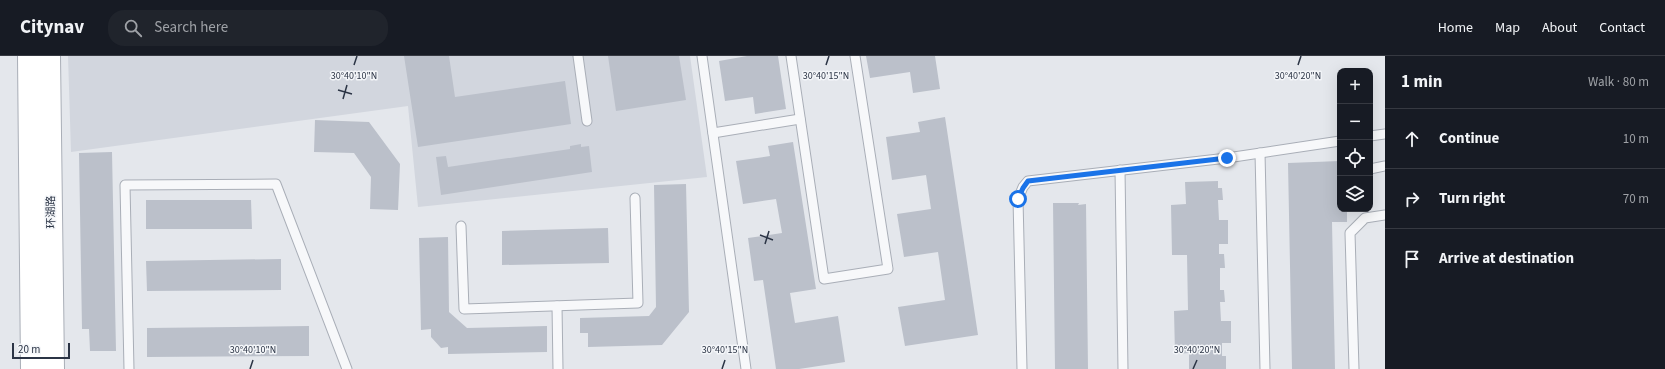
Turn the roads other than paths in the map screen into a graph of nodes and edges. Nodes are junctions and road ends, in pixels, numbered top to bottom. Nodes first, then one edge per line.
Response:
1 (29, 56) edge
2 (49, 56) edge
3 (578, 56) edge
4 (702, 56) edge
5 (791, 56) edge
6 (855, 56) edge
7 (800, 119) junction
8 (587, 121) dead end
9 (713, 133) junction
10 (1385, 134) edge
11 (1373, 136) edge
12 (1337, 141) edge
13 (1260, 153) junction
14 (1385, 166) edge
15 (1373, 168) edge
16 (1120, 170) junction
17 (635, 198) dead end
18 (1365, 213) edge
19 (1385, 215) edge
20 (461, 226) dead end
21 (557, 306) junction
22 (32, 369) edge
23 (53, 369) edge
24 (129, 369) edge
25 (347, 369) edge
26 (558, 369) edge
27 (746, 369) edge
28 (1022, 369) edge
29 (1124, 369) edge
30 (1265, 369) edge
31 (1354, 369) edge

1 - 22 street, 环湖路
2 - 23 street, 环湖路
3 - 8 lane
4 - 9 lane
5 - 7 lane
6 - 7 lane
7 - 9 lane
9 - 27 lane
10 - 11 lane
12 - 13 lane
13 - 16 lane
13 - 30 lane
14 - 15 lane
16 - 28 lane
16 - 29 lane
17 - 21 lane
18 - 19 lane
18 - 31 lane
20 - 21 lane
21 - 26 lane
24 - 25 lane

